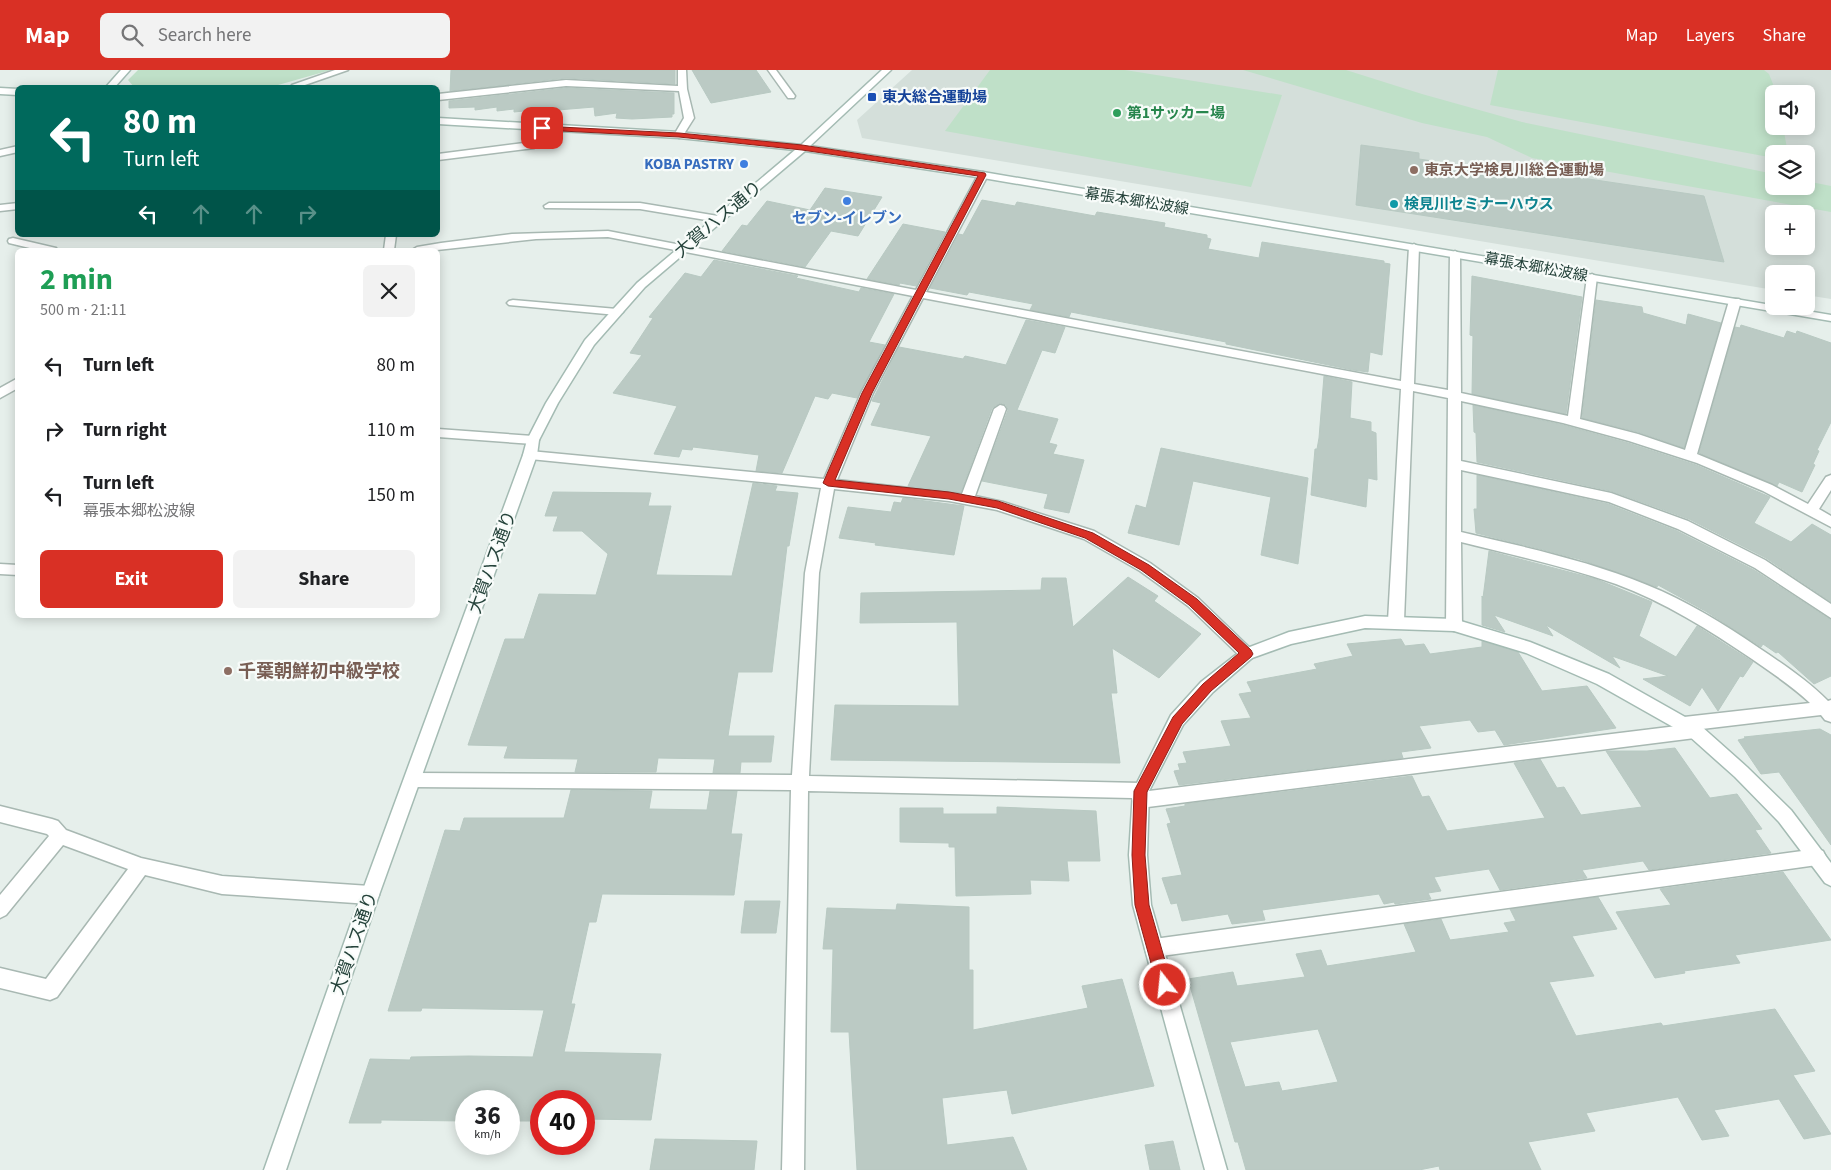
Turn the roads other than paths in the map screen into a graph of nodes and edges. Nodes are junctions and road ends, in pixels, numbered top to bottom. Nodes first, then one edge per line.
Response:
1 (126, 70) edge
2 (344, 70) edge
3 (682, 70) edge
4 (772, 70) edge
5 (887, 70) edge
6 (112, 85) edge
7 (296, 85) edge
8 (683, 89) junction
9 (0, 91) edge
10 (15, 92) edge
11 (791, 96) dead end
12 (440, 97) edge
13 (440, 120) edge
14 (560, 129) junction
15 (679, 135) junction
16 (802, 148) junction
17 (15, 150) edge
18 (0, 153) edge
19 (440, 157) edge
20 (982, 175) junction
21 (15, 206) edge
22 (549, 206) dead end
23 (0, 208) edge
24 (718, 219) junction
25 (14, 241) dead end
26 (1414, 247) junction
27 (44, 248) edge
28 (429, 248) edge
29 (682, 249) junction
30 (1455, 254) junction
31 (1592, 277) junction
32 (921, 294) junction
33 (1736, 301) junction
34 (513, 303) dead end
35 (616, 312) junction
36 (1831, 318) edge
37 (15, 384) edge
38 (1407, 388) junction
39 (0, 394) edge
40 (1455, 397) junction
41 (1000, 408) dead end
42 (1574, 420) junction
43 (440, 433) edge
44 (532, 447) junction
45 (1690, 455) junction
46 (1454, 464) junction
47 (1831, 480) edge
48 (828, 483) junction
49 (967, 498) junction
50 (1812, 510) junction
51 (1831, 522) edge
52 (1454, 535) junction
53 (0, 569) edge
54 (15, 570) edge
55 (1831, 612) edge
56 (1396, 621) junction
57 (1454, 625) junction
58 (1247, 654) junction
59 (1829, 710) edge
60 (1690, 728) junction
61 (413, 780) junction
62 (800, 784) junction
63 (1140, 796) junction
64 (0, 814) edge
65 (60, 836) junction
66 (1817, 857) junction
67 (141, 866) junction
68 (1831, 877) edge
69 (370, 896) junction
70 (0, 909) edge
71 (1154, 948) junction
72 (0, 978) edge
73 (276, 1170) edge
74 (793, 1170) edge
75 (1216, 1170) edge

1 - 6 street
2 - 7 street
3 - 8 street
4 - 11 lane
5 - 16 street, 大賀ハス通り
8 - 12 street
8 - 15 street
9 - 10 street
13 - 14 street, 幕張本郷松波線
14 - 15 street, 幕張本郷松波線
14 - 19 street
15 - 16 street, 幕張本郷松波線
16 - 20 street, 幕張本郷松波線
16 - 24 street, 大賀ハス通り
17 - 18 street
20 - 26 street, 幕張本郷松波線
20 - 32 street
21 - 23 street
22 - 24 street
24 - 29 street, 大賀ハス通り
25 - 27 street
26 - 30 street, 幕張本郷松波線
26 - 38 street
28 - 29 street
29 - 32 street
29 - 35 street, 大賀ハス通り
30 - 31 street, 幕張本郷松波線
30 - 40 street
31 - 33 street, 幕張本郷松波線
31 - 42 street
32 - 38 street
32 - 48 street
33 - 36 street, 幕張本郷松波線
33 - 45 street
34 - 35 street
35 - 44 street, 大賀ハス通り
37 - 39 street
38 - 40 street
38 - 56 street
40 - 42 street
40 - 46 street
41 - 49 street
42 - 45 street
43 - 44 street
44 - 48 street
44 - 61 street, 大賀ハス通り
45 - 50 street
46 - 52 street
46 - 55 street
47 - 50 street
48 - 49 street
48 - 62 street
49 - 58 street
50 - 51 street
52 - 57 street
52 - 59 street
53 - 54 street
56 - 57 street
56 - 58 street
57 - 60 street
58 - 63 street
59 - 60 street
60 - 63 street
60 - 66 street
61 - 62 street
61 - 69 street, 大賀ハス通り
62 - 63 street
62 - 74 street
63 - 71 street
64 - 65 street
65 - 67 street
65 - 70 street
66 - 68 street
66 - 71 street
67 - 69 street
67 - 72 street
69 - 73 street, 大賀ハス通り
71 - 75 street

